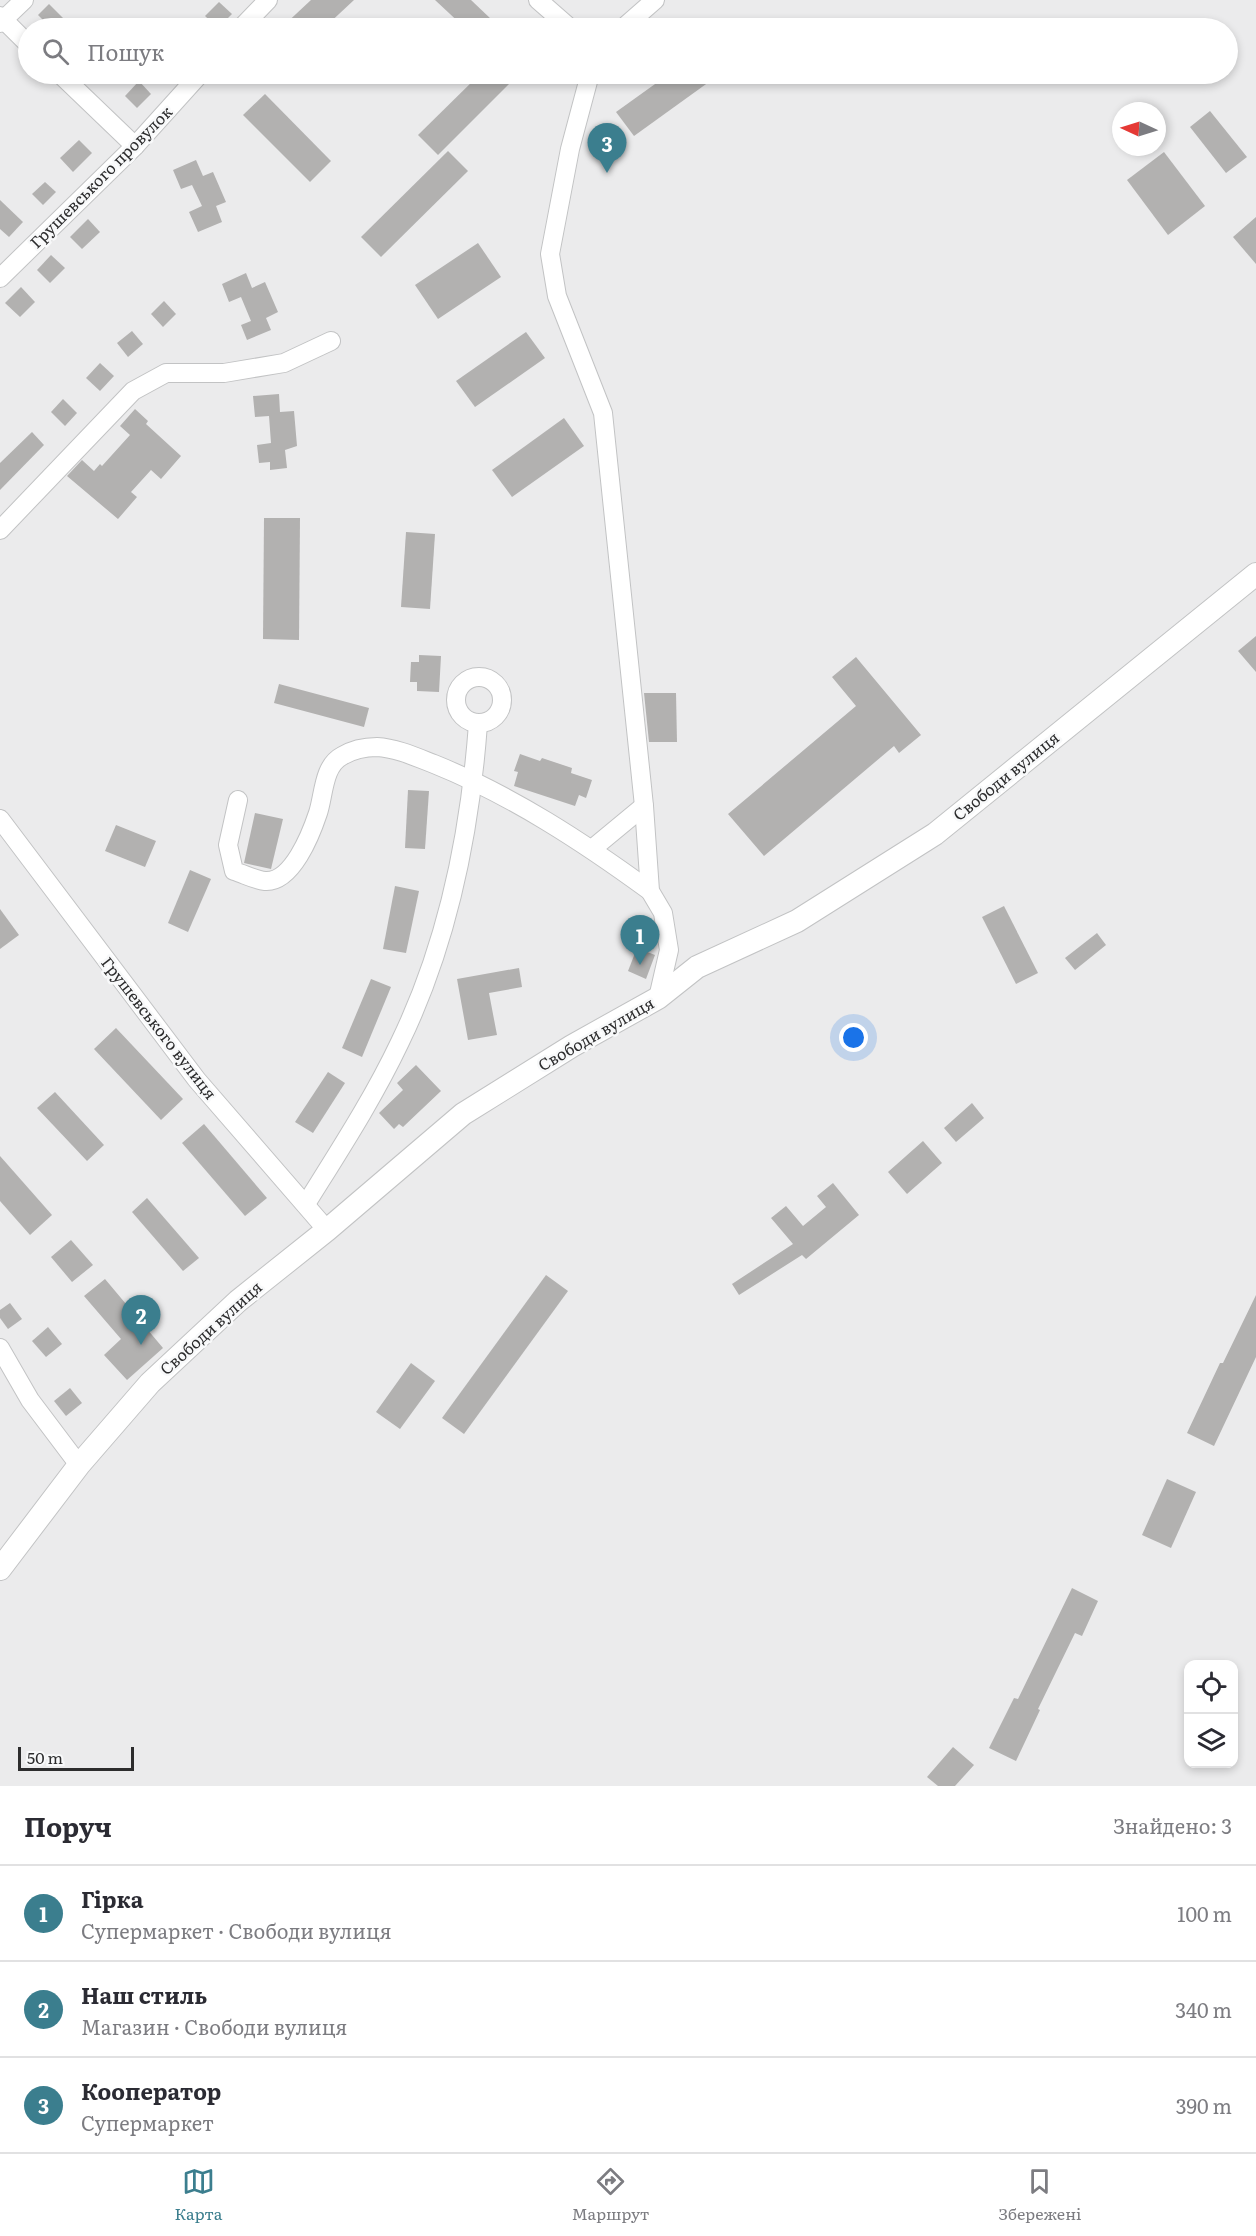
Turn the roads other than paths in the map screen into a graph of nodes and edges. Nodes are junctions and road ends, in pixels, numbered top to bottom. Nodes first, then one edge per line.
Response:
1 (24, 0) edge
2 (538, 0) edge
3 (655, 0) edge
4 (261, 2) edge
5 (249, 18) edge
6 (559, 18) edge
7 (634, 18) edge
8 (1, 20) edge
9 (18, 35) edge
10 (70, 84) edge
11 (191, 84) edge
12 (587, 84) edge
13 (135, 146) junction
14 (0, 278) edge
15 (331, 340) dead end
16 (0, 530) edge
17 (1256, 574) edge
18 (478, 724) dead end
19 (474, 780) junction
20 (238, 800) dead end
21 (644, 806) junction
22 (0, 819) edge
23 (592, 849) junction
24 (650, 891) junction
25 (658, 998) junction
26 (306, 1204) junction
27 (327, 1230) junction
28 (0, 1348) edge
29 (79, 1465) junction
30 (0, 1569) edge

1 - 8 street
2 - 6 street
3 - 7 street
4 - 5 street
8 - 9 street
10 - 13 street
11 - 13 street, Грушевського провулок
12 - 21 street
13 - 14 street, Грушевського провулок
15 - 16 street
17 - 25 main road, Свободи вулиця
18 - 19 street
19 - 20 street
19 - 23 street
19 - 26 street
21 - 23 street
21 - 24 street
22 - 26 street, Грушевського вулиця
23 - 24 street
24 - 25 street
25 - 27 main road, Свободи вулиця
26 - 27 street, Грушевського вулиця
27 - 29 main road, Свободи вулиця
28 - 29 street
29 - 30 main road, Свободи вулиця

